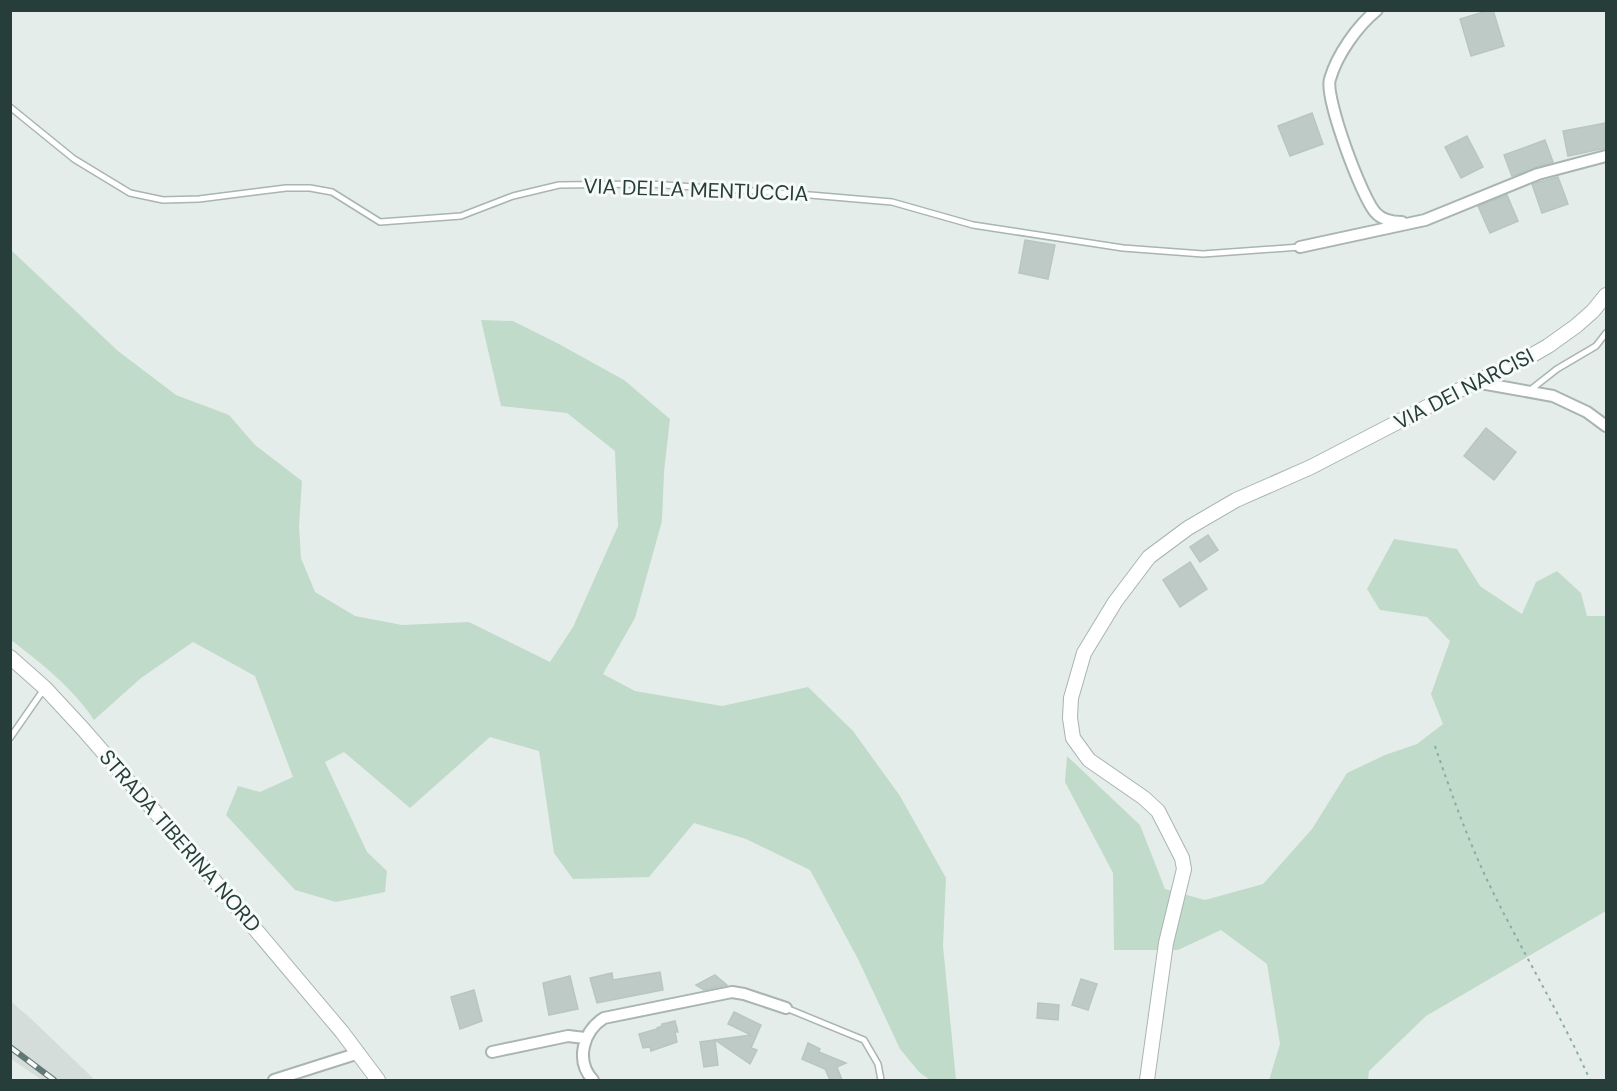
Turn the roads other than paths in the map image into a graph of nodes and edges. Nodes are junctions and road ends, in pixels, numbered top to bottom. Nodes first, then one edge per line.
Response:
1 (1377, 10) edge
2 (10, 107) edge
3 (1606, 156) edge
4 (1417, 222) junction
5 (1300, 247) joint
6 (1606, 295) edge
7 (1606, 333) edge
8 (1475, 382) junction
9 (1527, 392) junction
10 (1606, 426) edge
11 (10, 657) edge
12 (45, 688) junction
13 (10, 738) edge
14 (786, 1008) joint
15 (585, 1038) junction
16 (492, 1052) dead end
17 (359, 1053) junction
18 (274, 1080) edge
19 (378, 1080) edge
20 (593, 1080) edge
21 (881, 1080) edge
22 (1147, 1080) edge

1 - 4 street, VIA DELLA MENTUCCIA
2 - 5 lane, VIA DELLA MENTUCCIA
3 - 4 street, VIA DELLA MENTUCCIA
4 - 5 street, VIA DELLA MENTUCCIA
6 - 8 street, VIA DEI NARCISI
7 - 9 lane
8 - 9 street
8 - 22 street, VIA DEI NARCISI
9 - 10 street
11 - 12 street, STRADA TIBERINA NORD
12 - 13 lane
12 - 17 street, STRADA TIBERINA NORD
14 - 15 street
14 - 21 lane
15 - 16 street
15 - 20 street
17 - 18 street
17 - 19 street, STRADA TIBERINA NORD

